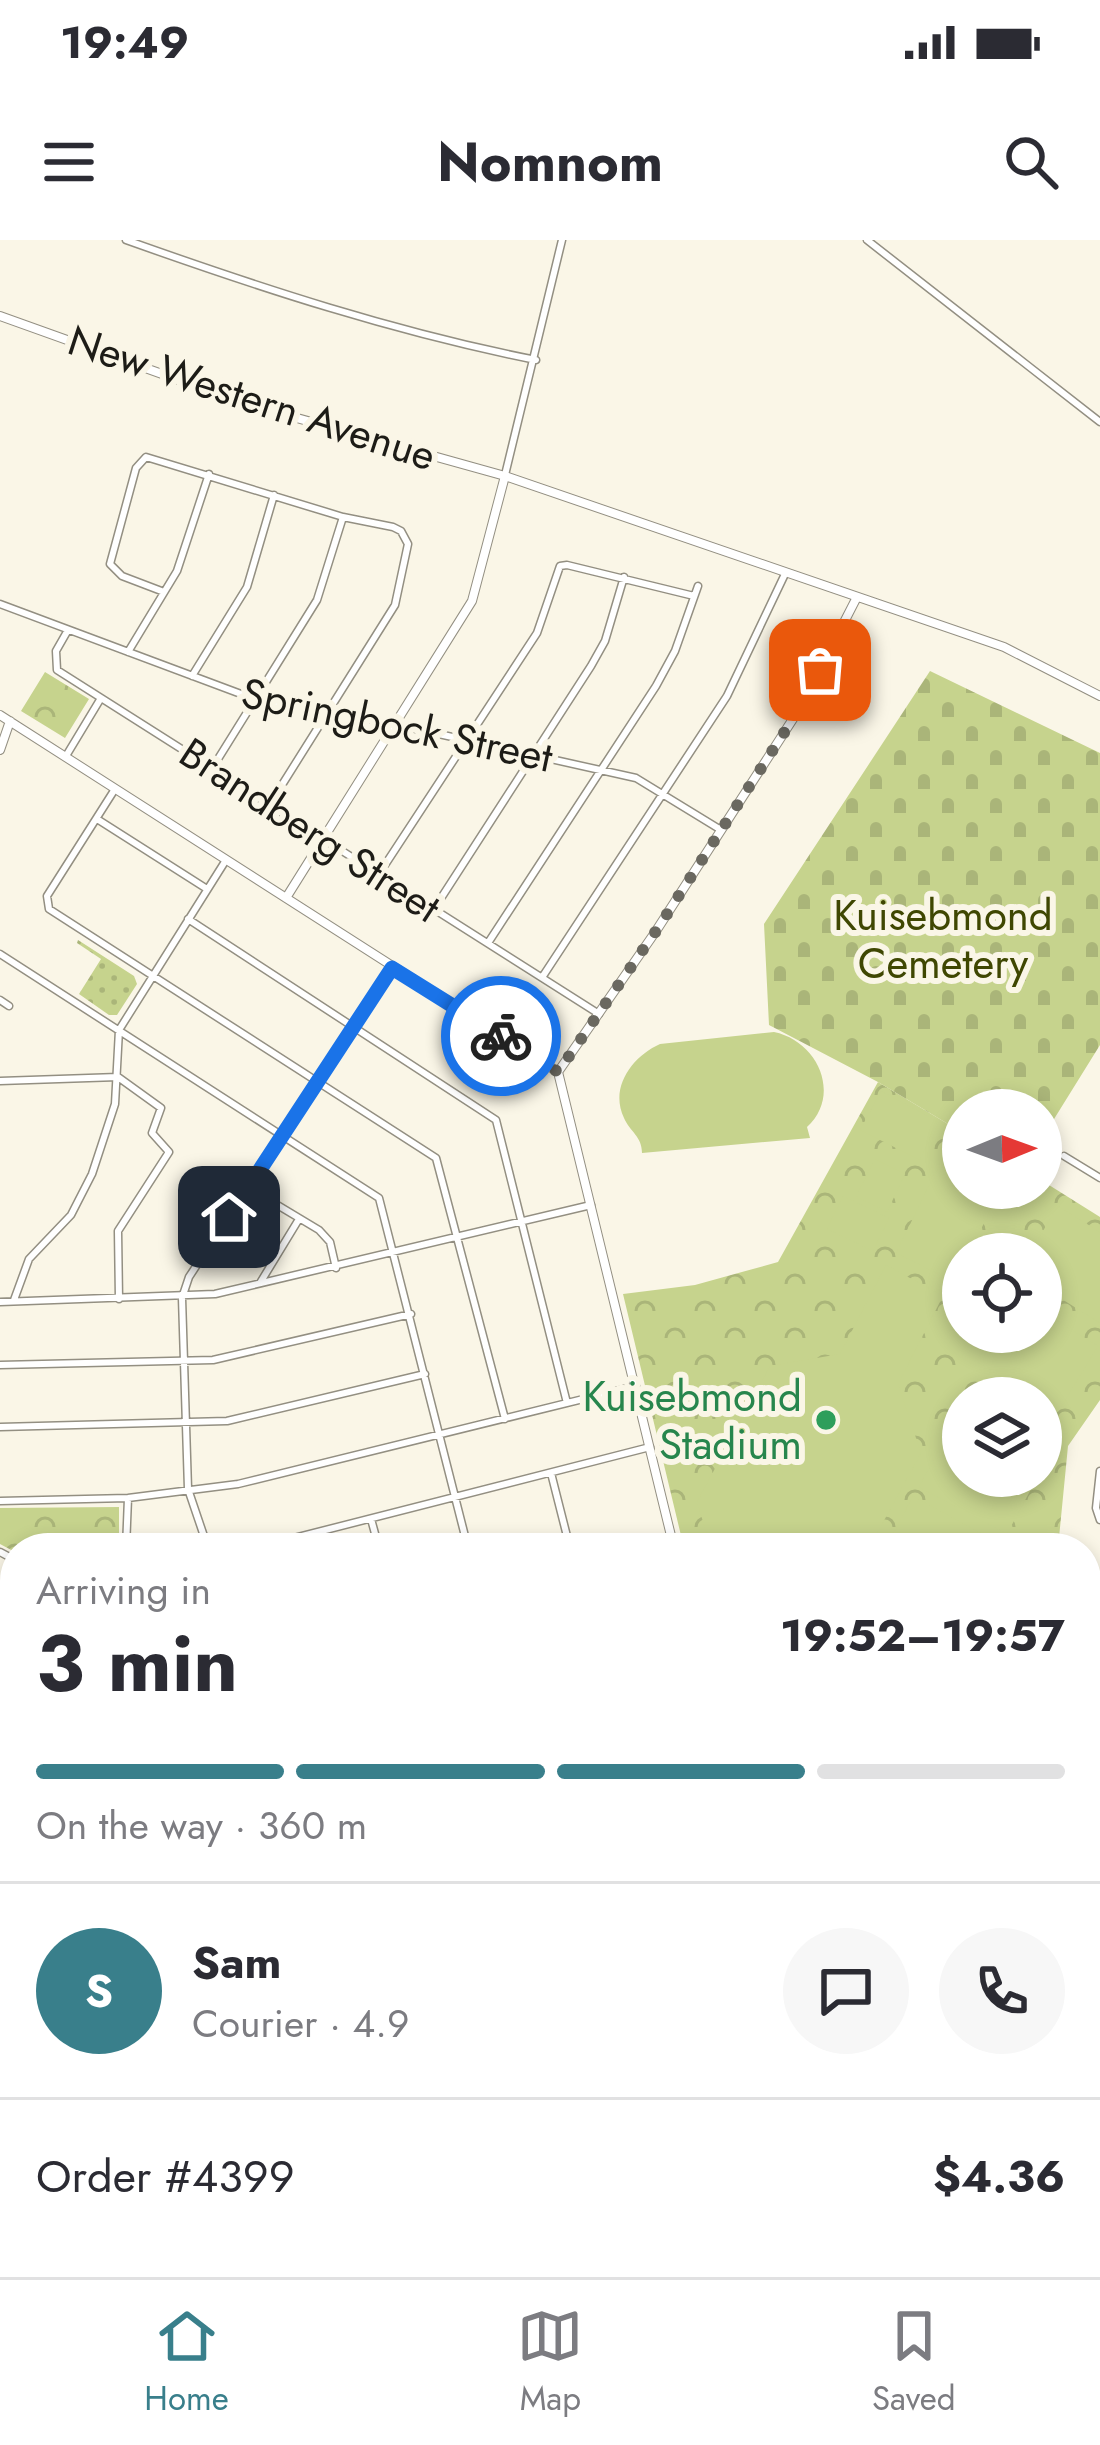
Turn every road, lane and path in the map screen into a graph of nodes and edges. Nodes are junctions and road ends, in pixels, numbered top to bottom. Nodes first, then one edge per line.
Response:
1 (126, 240) edge
2 (562, 240) edge
3 (867, 240) edge
4 (0, 316) edge
5 (536, 360) junction
6 (1100, 422) edge
7 (209, 474) junction
8 (505, 476) junction
9 (274, 495) junction
10 (343, 517) junction
11 (785, 574) junction
12 (624, 577) junction
13 (698, 586) dead end
14 (164, 592) junction
15 (694, 596) junction
16 (857, 597) junction
17 (0, 604) edge
18 (68, 630) junction
19 (128, 652) junction
20 (192, 676) junction
21 (1100, 696) edge
22 (101, 698) junction
23 (257, 700) junction
24 (331, 710) junction
25 (0, 715) edge
26 (10, 721) junction
27 (396, 727) junction
28 (464, 742) junction
29 (0, 750) edge
30 (533, 755) junction
31 (66, 756) junction
32 (212, 767) junction
33 (601, 770) junction
34 (115, 789) junction
35 (664, 794) junction
36 (270, 803) junction
37 (97, 818) junction
38 (721, 830) junction
39 (323, 839) junction
40 (226, 860) junction
41 (380, 874) junction
42 (207, 889) junction
43 (286, 898) junction
44 (434, 909) junction
45 (188, 919) junction
46 (488, 944) junction
47 (0, 954) edge
48 (392, 968) junction
49 (153, 975) junction
50 (542, 977) junction
51 (0, 1000) edge
52 (9, 1006) dead end
53 (599, 1014) junction
54 (354, 1026) junction
55 (119, 1030) junction
56 (558, 1072) junction
57 (118, 1077) junction
58 (0, 1081) edge
59 (318, 1081) junction
60 (284, 1134) junction
61 (1064, 1156) dead end
62 (1100, 1178) edge
63 (249, 1188) junction
64 (591, 1205) junction
65 (299, 1220) junction
66 (523, 1221) junction
67 (459, 1236) junction
68 (395, 1254) junction
69 (336, 1268) junction
70 (258, 1285) junction
71 (182, 1298) junction
72 (119, 1299) junction
73 (0, 1302) edge
74 (14, 1302) junction
75 (411, 1314) junction
76 (184, 1363) junction
77 (0, 1365) edge
78 (425, 1374) junction
79 (636, 1386) junction
80 (567, 1403) junction
81 (505, 1419) junction
82 (185, 1425) junction
83 (0, 1427) edge
84 (441, 1436) junction
85 (650, 1447) junction
86 (1100, 1471) edge
87 (551, 1473) junction
88 (188, 1489) junction
89 (128, 1498) junction
90 (456, 1498) junction
91 (0, 1501) edge
92 (371, 1519) junction
93 (1100, 1520) edge
94 (127, 1533) edge
95 (203, 1533) edge
96 (315, 1533) edge
97 (375, 1533) edge
98 (464, 1533) edge
99 (565, 1533) edge
100 (670, 1533) edge

1 - 5 street
2 - 5 street
3 - 6 street
4 - 8 street, New Western Avenue
5 - 8 street
7 - 9 street
7 - 14 street
7 - 14 street
8 - 11 street, New Western Avenue
8 - 27 street
9 - 10 street
9 - 20 street
10 - 23 street
10 - 24 street
11 - 16 street, New Western Avenue
11 - 35 street
12 - 15 street
12 - 28 street
12 - 30 street
13 - 15 street
14 - 19 street
15 - 33 street
16 - 21 street, New Western Avenue
16 - 38 street
17 - 18 street, Springbock Street
18 - 19 street, Springbock Street
18 - 22 street, Brandberg Street
19 - 20 street, Springbock Street
20 - 23 street, Springbock Street
22 - 31 street
22 - 32 street, Brandberg Street
23 - 24 street, Springbock Street
23 - 32 street
24 - 27 street, Springbock Street
24 - 36 street
25 - 26 street
26 - 29 street
26 - 31 street
27 - 28 street, Springbock Street
27 - 39 street
28 - 30 street, Springbock Street
28 - 41 street
30 - 33 street, Springbock Street
30 - 44 street
31 - 34 street
32 - 36 street, Brandberg Street
33 - 35 street, Springbock Street
33 - 46 street
34 - 37 street
34 - 40 street
35 - 38 street, Springbock Street
35 - 50 street
36 - 39 street, Brandberg Street
37 - 42 street
37 - 49 street
38 - 53 street
39 - 41 street, Brandberg Street
39 - 43 street
40 - 42 street
40 - 43 street
41 - 44 street, Brandberg Street
42 - 45 street
43 - 48 street
44 - 46 street, Brandberg Street
45 - 49 street
45 - 54 street
46 - 50 street, Brandberg Street
47 - 55 street
48 - 54 street
48 - 56 street
49 - 55 street
49 - 59 street
50 - 53 street, Brandberg Street
51 - 52 street
53 - 56 street
54 - 59 street
54 - 66 street
55 - 57 street
55 - 60 street
56 - 64 street
57 - 58 street
57 - 72 street
57 - 74 street
59 - 60 street
59 - 67 street
60 - 63 street
60 - 68 street
61 - 62 street
63 - 65 street
63 - 71 street
64 - 66 street
64 - 79 street
65 - 69 street
65 - 70 street
66 - 67 street
66 - 80 street
67 - 68 street
67 - 81 street
68 - 69 street
68 - 75 street
69 - 70 street
70 - 71 street
71 - 72 street
71 - 76 street
72 - 74 street
73 - 74 street
75 - 76 street
75 - 78 street
76 - 77 street
76 - 82 street
78 - 82 street
78 - 84 street
79 - 80 street
79 - 85 street
80 - 81 street
81 - 84 street
82 - 83 street
82 - 88 street
84 - 88 street
84 - 90 street
85 - 87 street
85 - 100 street
86 - 93 street
87 - 90 street
87 - 99 street
88 - 89 street
88 - 95 street
89 - 91 street
89 - 94 street
90 - 92 street
90 - 98 street
92 - 96 street
92 - 97 street

